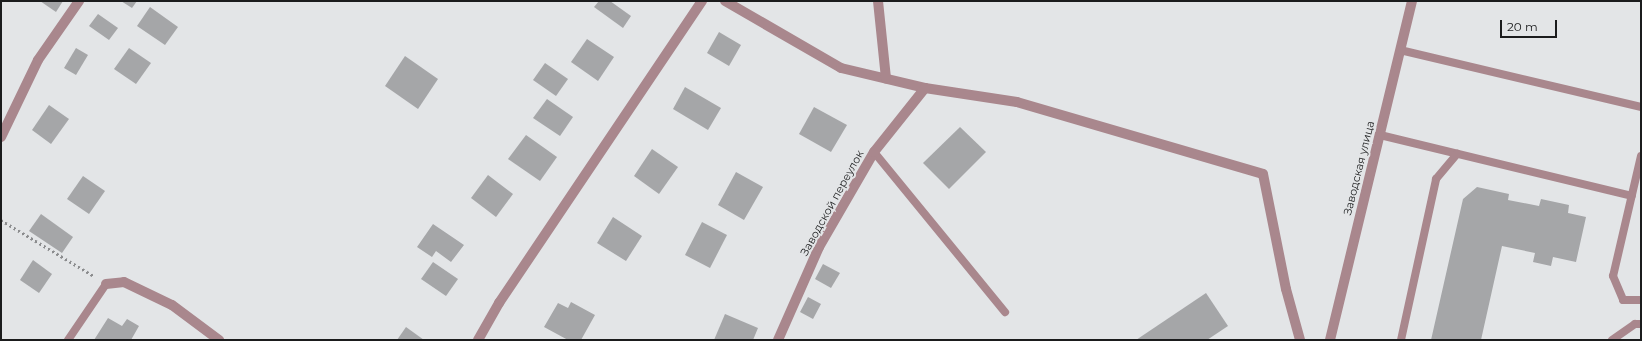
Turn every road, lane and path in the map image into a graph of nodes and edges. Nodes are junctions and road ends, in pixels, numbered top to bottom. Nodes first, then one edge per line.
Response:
1 (79, 1) edge
2 (702, 1) edge
3 (725, 1) edge
4 (878, 1) edge
5 (1412, 1) edge
6 (1400, 50) junction
7 (886, 79) junction
8 (925, 88) junction
9 (1641, 107) edge
10 (1380, 135) junction
11 (1, 137) edge
12 (874, 152) junction
13 (1457, 154) junction
14 (1641, 156) edge
15 (1632, 196) junction
16 (1, 220) edge
17 (106, 284) junction
18 (1641, 300) edge
19 (1005, 312) dead end
20 (1641, 324) edge
21 (68, 340) edge
22 (219, 340) edge
23 (478, 340) edge
24 (778, 340) edge
25 (1300, 340) edge
26 (1330, 340) edge
27 (1402, 340) edge
28 (1612, 340) edge

1 - 11 street
2 - 23 street
3 - 7 street
4 - 7 street
5 - 6 street, Заводская улица
6 - 9 lane
6 - 10 street, Заводская улица
7 - 8 street
8 - 12 street, Заводской переулок
8 - 25 street
10 - 13 lane
10 - 26 street, Заводская улица
12 - 19 lane
12 - 24 street, Заводской переулок
13 - 15 lane
13 - 27 lane
14 - 15 lane
15 - 18 lane
16 - 17 path
17 - 21 lane
17 - 22 street
20 - 28 lane

